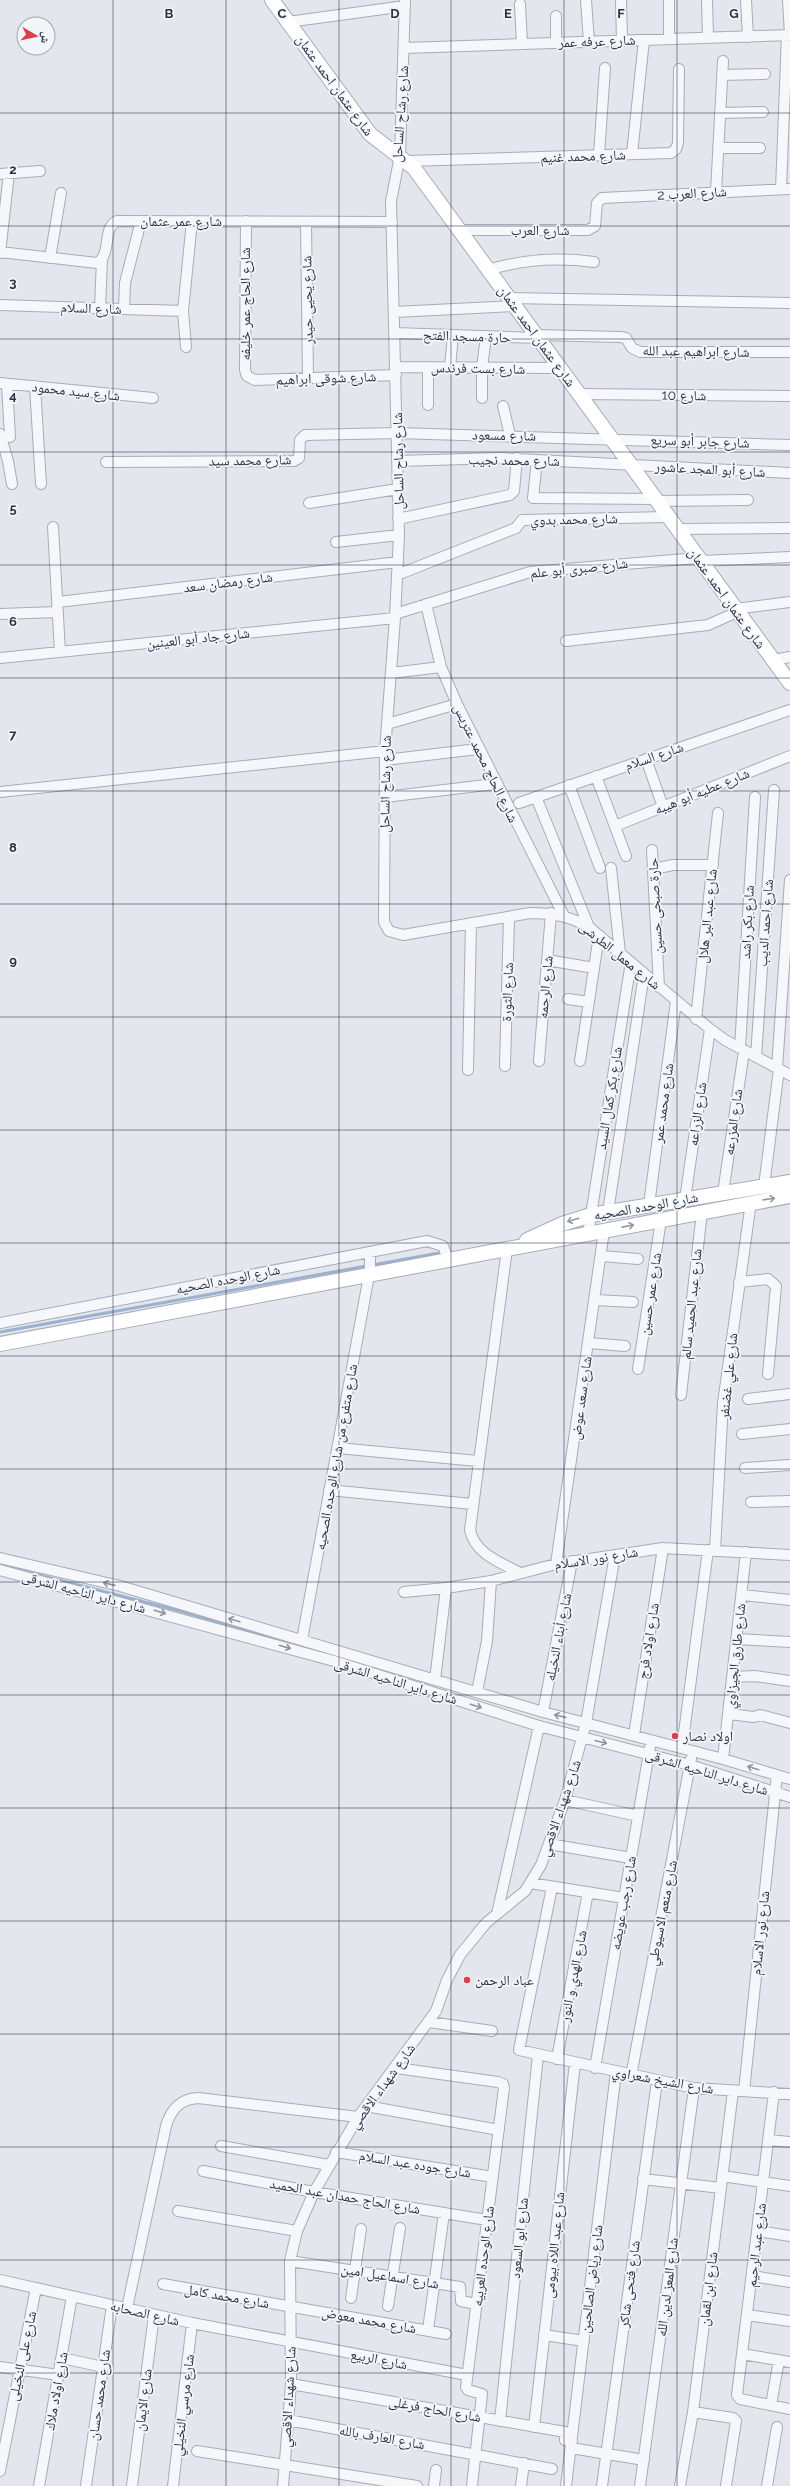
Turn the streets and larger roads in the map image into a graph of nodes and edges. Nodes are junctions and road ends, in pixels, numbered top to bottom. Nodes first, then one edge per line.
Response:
1 (272, 0) edge
2 (586, 0) edge
3 (620, 0) edge
4 (669, 0) edge
5 (707, 0) edge
6 (746, 0) edge
7 (788, 0) edge
8 (405, 3) edge
9 (520, 4) dead end
10 (556, 16) dead end
11 (288, 22) junction
12 (789, 35) edge
13 (748, 37) junction
14 (708, 38) junction
15 (669, 39) junction
16 (644, 40) junction
17 (622, 41) junction
18 (589, 42) junction
19 (556, 43) junction
20 (522, 44) junction
21 (404, 48) junction
22 (723, 61) dead end
23 (605, 68) dead end
24 (680, 69) dead end
25 (765, 74) dead end
26 (722, 75) junction
27 (763, 112) dead end
28 (720, 113) junction
29 (718, 148) junction
30 (760, 148) dead end
31 (632, 154) junction
32 (599, 155) junction
33 (403, 158) junction
34 (40, 171) dead end
35 (5, 174) edge
36 (785, 189) edge
37 (716, 192) junction
38 (61, 193) dead end
39 (597, 203) joint
40 (2, 212) edge
41 (141, 221) junction
42 (192, 221) junction
43 (246, 221) junction
44 (306, 222) junction
45 (392, 222) junction
46 (460, 230) junction
47 (0, 252) edge
48 (50, 258) junction
49 (102, 259) junction
50 (594, 262) dead end
51 (488, 270) junction
52 (512, 302) junction
53 (790, 303) edge
54 (0, 305) edge
55 (100, 308) junction
56 (124, 309) junction
57 (183, 311) junction
58 (394, 312) junction
59 (395, 333) junction
60 (453, 335) junction
61 (486, 336) junction
62 (538, 337) junction
63 (186, 347) dead end
64 (790, 352) edge
65 (428, 367) junction
66 (450, 368) junction
67 (482, 368) junction
68 (560, 368) junction
69 (396, 371) junction
70 (308, 378) junction
71 (255, 380) joint
72 (4, 383) edge
73 (35, 386) junction
74 (579, 394) junction
75 (790, 396) edge
76 (153, 398) dead end
77 (482, 398) dead end
78 (428, 405) dead end
79 (503, 406) dead end
80 (397, 433) junction
81 (0, 434) edge
82 (510, 435) junction
83 (10, 437) dead end
84 (610, 438) junction
85 (790, 445) edge
86 (517, 458) junction
87 (537, 460) junction
88 (398, 461) junction
89 (106, 462) dead end
90 (630, 465) junction
91 (790, 473) edge
92 (12, 484) dead end
93 (41, 484) dead end
94 (398, 489) junction
95 (655, 500) junction
96 (748, 500) dead end
97 (308, 503) dead end
98 (668, 517) junction
99 (398, 519) junction
100 (53, 527) dead end
101 (790, 528) edge
102 (677, 529) junction
103 (398, 535) junction
104 (336, 542) dead end
105 (790, 557) edge
106 (698, 560) junction
107 (398, 562) junction
108 (397, 575) junction
109 (790, 602) edge
110 (426, 604) junction
111 (58, 607) junction
112 (736, 610) junction
113 (0, 614) edge
114 (395, 616) junction
115 (566, 640) dead end
116 (60, 652) junction
117 (790, 657) edge
118 (0, 658) edge
119 (773, 660) junction
120 (441, 667) junction
121 (391, 673) junction
122 (790, 683) edge
123 (457, 704) junction
124 (790, 710) edge
125 (387, 724) junction
126 (478, 750) junction
127 (385, 755) junction
128 (790, 756) edge
129 (646, 759) junction
130 (596, 776) junction
131 (495, 784) junction
132 (569, 785) junction
133 (774, 790) dead end
134 (0, 792) edge
135 (384, 797) junction
136 (536, 797) junction
137 (755, 797) dead end
138 (519, 803) dead end
139 (663, 807) junction
140 (718, 813) dead end
141 (615, 826) junction
142 (652, 850) dead end
143 (626, 856) dead end
144 (713, 865) junction
145 (600, 868) dead end
146 (611, 868) dead end
147 (653, 869) junction
148 (790, 886) edge
149 (789, 912) edge
150 (551, 913) junction
151 (564, 916) junction
152 (509, 917) junction
153 (384, 922) joint
154 (471, 924) junction
155 (589, 927) junction
156 (598, 935) junction
157 (620, 953) junction
158 (547, 960) junction
159 (631, 962) junction
160 (594, 968) junction
161 (644, 974) junction
162 (659, 987) junction
163 (568, 999) dead end
164 (589, 1002) junction
165 (676, 1002) junction
166 (696, 1019) junction
167 (710, 1029) junction
168 (742, 1050) junction
169 (756, 1057) junction
170 (539, 1061) dead end
171 (580, 1062) dead end
172 (505, 1066) dead end
173 (778, 1068) junction
174 (468, 1070) dead end
175 (790, 1075) edge
176 (790, 1182) edge
177 (764, 1186) junction
178 (729, 1192) junction
179 (790, 1196) edge
180 (685, 1199) junction
181 (744, 1204) junction
182 (649, 1205) junction
183 (608, 1212) junction
184 (702, 1212) junction
185 (591, 1215) junction
186 (661, 1220) junction
187 (604, 1231) junction
188 (588, 1234) junction
189 (507, 1250) junction
190 (602, 1256) junction
191 (448, 1259) junction
192 (638, 1259) dead end
193 (370, 1264) junction
194 (739, 1282) junction
195 (595, 1300) junction
196 (633, 1302) dead end
197 (0, 1323) edge
198 (589, 1343) junction
199 (0, 1344) edge
200 (625, 1346) dead end
201 (638, 1369) dead end
202 (768, 1374) dead end
203 (790, 1394) edge
204 (681, 1395) dead end
205 (748, 1399) dead end
206 (790, 1429) edge
207 (742, 1434) dead end
208 (337, 1448) junction
209 (478, 1461) junction
210 (790, 1465) edge
211 (745, 1468) dead end
212 (329, 1490) junction
213 (790, 1501) edge
214 (751, 1502) dead end
215 (472, 1504) junction
216 (663, 1548) junction
217 (712, 1550) junction
218 (746, 1552) junction
219 (615, 1555) junction
220 (790, 1555) edge
221 (0, 1558) edge
222 (572, 1561) junction
223 (556, 1564) junction
224 (0, 1570) edge
225 (520, 1573) junction
226 (491, 1581) junction
227 (446, 1588) junction
228 (404, 1592) dead end
229 (742, 1595) junction
230 (790, 1600) edge
231 (737, 1639) junction
232 (302, 1640) junction
233 (790, 1642) edge
234 (733, 1677) junction
235 (436, 1680) junction
236 (790, 1681) edge
237 (477, 1692) junction
238 (543, 1712) junction
239 (729, 1714) junction
240 (586, 1723) junction
241 (790, 1723) edge
242 (539, 1726) junction
243 (634, 1735) junction
244 (583, 1737) junction
245 (651, 1740) junction
246 (682, 1748) junction
247 (693, 1751) junction
248 (648, 1754) junction
249 (723, 1759) junction
250 (690, 1765) junction
251 (777, 1775) junction
252 (790, 1780) edge
253 (775, 1792) junction
254 (790, 1797) edge
255 (565, 1800) junction
256 (638, 1816) junction
257 (549, 1844) junction
258 (631, 1858) junction
259 (530, 1883) junction
260 (552, 1887) junction
261 (588, 1892) junction
262 (624, 1898) junction
263 (496, 1914) junction
264 (429, 2022) junction
265 (492, 2031) dead end
266 (538, 2055) junction
267 (557, 2059) junction
268 (574, 2063) junction
269 (396, 2068) junction
270 (596, 2068) junction
271 (616, 2072) junction
272 (631, 2076) junction
273 (657, 2081) junction
274 (694, 2088) junction
275 (733, 2091) junction
276 (744, 2091) junction
277 (774, 2092) junction
278 (790, 2093) edge
279 (366, 2106) junction
280 (358, 2117) junction
281 (499, 2130) junction
282 (768, 2140) junction
283 (790, 2142) edge
284 (221, 2146) dead end
285 (336, 2152) junction
286 (329, 2165) junction
287 (203, 2171) dead end
288 (722, 2176) junction
289 (493, 2177) junction
290 (643, 2179) junction
291 (763, 2182) junction
292 (680, 2183) junction
293 (790, 2186) edge
294 (721, 2188) junction
295 (314, 2192) junction
296 (178, 2211) dead end
297 (444, 2213) junction
298 (487, 2220) junction
299 (400, 2228) dead end
300 (361, 2229) dead end
301 (297, 2231) junction
302 (758, 2231) junction
303 (790, 2236) edge
304 (290, 2261) junction
305 (355, 2271) junction
306 (392, 2276) junction
307 (752, 2276) junction
308 (0, 2280) edge
309 (790, 2282) edge
310 (434, 2283) junction
311 (163, 2284) dead end
312 (36, 2288) junction
313 (72, 2296) junction
314 (351, 2298) dead end
315 (476, 2304) junction
316 (112, 2305) junction
317 (388, 2306) dead end
318 (291, 2307) junction
319 (127, 2308) junction
320 (154, 2315) junction
321 (747, 2315) junction
322 (790, 2322) edge
323 (192, 2323) junction
324 (428, 2330) junction
325 (446, 2334) dead end
326 (544, 2334) junction
327 (584, 2341) junction
328 (291, 2343) junction
329 (742, 2354) junction
330 (62, 2358) junction
331 (779, 2360) junction
332 (790, 2362) edge
333 (0, 2367) edge
334 (103, 2367) junction
335 (19, 2369) junction
336 (59, 2374) junction
337 (467, 2375) junction
338 (291, 2384) junction
339 (771, 2405) junction
340 (790, 2409) edge
341 (693, 2412) junction
342 (480, 2417) junction
343 (288, 2420) junction
344 (500, 2420) junction
345 (534, 2427) junction
346 (777, 2427) dead end
347 (572, 2445) junction
348 (197, 2452) dead end
349 (476, 2454) junction
350 (606, 2454) junction
351 (644, 2460) junction
352 (524, 2463) junction
353 (284, 2465) junction
354 (552, 2469) dead end
355 (436, 2470) dead end
356 (0, 2471) edge
357 (39, 2486) edge
358 (86, 2486) edge
359 (132, 2486) edge
360 (173, 2486) edge
361 (283, 2486) edge
362 (417, 2486) edge
363 (434, 2486) edge
364 (472, 2486) edge
365 (521, 2486) edge
366 (566, 2486) edge
367 (602, 2486) edge
368 (640, 2486) edge
369 (680, 2486) edge
370 (726, 2486) edge
371 (767, 2486) edge

1 - 11 street, شارع عثمان احمد عثمان
2 - 18 street
3 - 17 street
4 - 15 street
5 - 14 street
6 - 13 street
7 - 12 street
8 - 11 street
8 - 21 street, شارع رشاح الساحل
9 - 20 street
10 - 19 street
11 - 33 street, شارع عثمان احمد عثمان
12 - 13 street, شارع عرفه عمر
12 - 36 street
13 - 14 street, شارع عرفه عمر
14 - 15 street, شارع عرفه عمر
15 - 16 street, شارع عرفه عمر
16 - 17 street, شارع عرفه عمر
16 - 31 street
17 - 18 street, شارع عرفه عمر
18 - 19 street, شارع عرفه عمر
19 - 20 street, شارع عرفه عمر
20 - 21 street, شارع عرفه عمر
21 - 33 street, شارع رشاح الساحل
22 - 26 street
23 - 32 street
24 - 31 street, شارع محمد غنيم
25 - 26 street
26 - 28 street
27 - 28 street
28 - 29 street
29 - 30 street
29 - 37 street
31 - 32 street, شارع محمد غنيم
32 - 33 street, شارع محمد غنيم
33 - 45 street, شارع رشاح الساحل
33 - 46 street, شارع عثمان احمد عثمان
34 - 35 street
35 - 40 street
36 - 37 street, شارع العرب 2
37 - 39 street, شارع العرب 2
38 - 48 street
39 - 46 street, شارع العرب
40 - 47 street
41 - 42 street, شارع عمر عثمان
41 - 49 street, شارع عمر عثمان
41 - 56 street
42 - 43 street, شارع عمر عثمان
42 - 57 street
43 - 44 street, شارع عمر عثمان
43 - 71 street, شارع الحاج عمر خليفه
44 - 45 street, شارع عمر عثمان
44 - 70 street, شارع يحيى حيدر
45 - 58 street, شارع رشاح الساحل
46 - 51 street, شارع عثمان احمد عثمان
47 - 48 street
48 - 49 street
49 - 55 street
50 - 51 street
51 - 52 street, شارع عثمان احمد عثمان
52 - 53 street
52 - 58 street
52 - 62 street, شارع عثمان احمد عثمان
54 - 55 street, شارع السلام
55 - 56 street, شارع السلام
56 - 57 street, شارع السلام
57 - 63 street
58 - 59 street, شارع رشاح الساحل
59 - 60 street, حارة مسجد الفتح
59 - 69 street, شارع رشاح الساحل
60 - 61 street, حارة مسجد الفتح
60 - 66 street
61 - 62 street, حارة مسجد الفتح
61 - 67 street
62 - 64 street, شارع ابراهيم عبد الله
62 - 68 street, شارع عثمان احمد عثمان
65 - 66 street, شارع بست فرندس
65 - 69 street, شارع بست فرندس
65 - 78 street
66 - 67 street, شارع بست فرندس
67 - 68 street, شارع بست فرندس
67 - 77 street
68 - 74 street, شارع عثمان احمد عثمان
69 - 70 street, شارع شوقى ابراهيم
69 - 80 street, شارع رشاح الساحل
70 - 71 street, شارع شوقى ابراهيم
72 - 73 street, شارع سيد محمود
72 - 83 street
73 - 76 street, شارع سيد محمود
73 - 93 street
74 - 75 street, شارع 10
74 - 84 street, شارع عثمان احمد عثمان
79 - 82 street
80 - 82 street, شارع مسعود
80 - 88 street, شارع رشاح الساحل
80 - 89 street, شارع محمد سيد
81 - 92 street
82 - 84 street, شارع مسعود
84 - 85 street, شارع جابر أبو سريع
84 - 90 street, شارع عثمان احمد عثمان
86 - 87 street, شارع محمد نجيب
86 - 88 street, شارع محمد نجيب
86 - 99 street
87 - 90 street, شارع محمد نجيب
87 - 95 street
88 - 94 street, شارع رشاح الساحل
90 - 91 street, شارع أبو المجد عاشور
90 - 95 street, شارع عثمان احمد عثمان
94 - 97 street
94 - 99 street, شارع رشاح الساحل
95 - 96 street
95 - 98 street, شارع عثمان احمد عثمان
98 - 102 street, شارع عثمان احمد عثمان
98 - 108 street, شارع محمد بدوي
99 - 103 street, شارع رشاح الساحل
100 - 111 street
101 - 102 street
102 - 106 street, شارع عثمان احمد عثمان
103 - 104 street
103 - 107 street, شارع رشاح الساحل
105 - 106 street, شارع صبرى أبو علم
106 - 110 street, شارع صبرى أبو علم
106 - 112 street, شارع عثمان احمد عثمان
107 - 108 street, شارع رشاح الساحل
107 - 111 street, شارع رمضان سعد
108 - 114 street, شارع رشاح الساحل
109 - 112 street
110 - 114 street, شارع صبرى أبو علم
110 - 120 street, شارع الحاج محمد عتريس
111 - 113 street, شارع رمضان سعد
111 - 116 street
112 - 115 street
112 - 119 street, شارع عثمان احمد عثمان
114 - 116 street, شارع جاد أبو العينين
114 - 121 street, شارع رشاح الساحل
116 - 118 street, شارع جاد أبو العينين
117 - 119 street
119 - 122 street, شارع عثمان احمد عثمان
120 - 121 street
120 - 123 street, شارع الحاج محمد عتريس
121 - 125 street, شارع رشاح الساحل
123 - 125 street
123 - 126 street, شارع الحاج محمد عتريس
124 - 129 street, شارع السلام
125 - 127 street, شارع رشاح الساحل
126 - 127 street
126 - 131 street, شارع الحاج محمد عتريس
127 - 134 street
127 - 135 street, شارع رشاح الساحل
128 - 139 street, شارع عطيه أبو هيبه
129 - 130 street, شارع السلام
129 - 139 street
130 - 132 street, شارع السلام
130 - 141 street
131 - 135 street
131 - 151 street, شارع الحاج محمد عتريس
132 - 136 street, شارع السلام
132 - 145 street
133 - 169 street, شارع احمد الديب
135 - 153 street, شارع رشاح الساحل
136 - 138 street, شارع السلام
136 - 155 street
137 - 168 street, شارع بكر راشد
139 - 141 street, شارع عطيه أبو هيبه
140 - 144 street, شارع عبد البر هلال
141 - 143 street
142 - 147 street, حارة صبحى حسين
144 - 147 street
144 - 166 street, شارع عبد البر هلال
146 - 157 street
147 - 162 street, حارة صبحى حسين
148 - 149 street
149 - 173 street
150 - 151 street, شارع معمل الطرشى
150 - 152 street, شارع معمل الطرشى
150 - 158 street, شارع الرحمه
151 - 155 street, شارع معمل الطرشى
152 - 154 street, شارع معمل الطرشى
152 - 172 street, شارع الثورة
153 - 154 street, شارع معمل الطرشى
154 - 174 street
155 - 156 street, شارع معمل الطرشى
156 - 157 street, شارع معمل الطرشى
156 - 160 street
157 - 159 street, شارع معمل الطرشى
158 - 160 street
158 - 170 street, شارع الرحمه
159 - 161 street, شارع معمل الطرشى
159 - 185 street, شارع بكر كمال السيد
160 - 164 street
161 - 162 street, شارع معمل الطرشى
161 - 183 street
162 - 165 street, شارع معمل الطرشى
163 - 164 street
164 - 171 street
165 - 166 street, شارع معمل الطرشى
165 - 182 street, شارع محمد عمر
166 - 167 street, شارع معمل الطرشى
167 - 168 street, شارع معمل الطرشى
167 - 180 street, شارع الزراعه
168 - 169 street, شارع معمل الطرشى
168 - 178 street, شارع المزرعه
169 - 173 street, شارع معمل الطرشى
173 - 175 street, شارع معمل الطرشى
173 - 177 street
176 - 177 street, شارع الوحده الصحيه
177 - 178 street, شارع الوحده الصحيه
178 - 180 street, شارع الوحده الصحيه
178 - 181 street
181 -> 179 street, شارع الوحده الصحيه
180 - 182 street, شارع الوحده الصحيه
181 - 184 street, شارع الوحده الصحيه
181 - 194 street, شارع علي غضنفر
182 - 183 street, شارع الوحده الصحيه
183 - 185 street, شارع الوحده الصحيه
184 - 186 street, شارع الوحده الصحيه
184 - 204 street, شارع عبد الحميد سالم
185 - 188 street, شارع بكر كمال السيد
185 -> 189 street, شارع الوحده الصحيه
187 -> 186 street, شارع الوحده الصحيه
186 - 201 street, شارع عمر حسين
187 - 188 street, شارع الوحده الصحيه
187 - 190 street, شارع سعد عوض
188 - 189 street, شارع الوحده الصحيه
189 - 191 street, شارع الوحده الصحيه
189 - 209 street
190 - 192 street
190 - 195 street, شارع سعد عوض
191 - 193 street, شارع الوحده الصحيه
191 - 193 street, شارع الوحده الصحيه
193 - 197 street, شارع الوحده الصحيه
193 - 199 street, شارع الوحده الصحيه
193 - 208 street, شارع متفرع من شارع الوحده الصحيه
194 - 202 street
194 - 217 street, شارع علي غضنفر
195 - 196 street
195 - 198 street, شارع سعد عوض
198 - 200 street
198 - 223 street, شارع سعد عوض
203 - 205 street
206 - 207 street
208 - 209 street
208 - 212 street, شارع متفرع من شارع الوحده الصحيه
209 - 215 street
210 - 211 street
212 - 215 street
212 - 232 street, شارع متفرع من شارع الوحده الصحيه
213 - 214 street
215 - 225 street
216 - 217 street, شارع نور الاسلام
216 - 219 street, شارع نور الاسلام
216 - 243 street, شارع اولاد فرج
217 - 218 street, شارع نور الاسلام
217 - 246 street, شارع علي غضنفر
218 - 220 street, شارع نور الاسلام
218 - 229 street, شارع طارق الجيزاوي
219 - 222 street, شارع نور الاسلام
219 - 240 street, شارع شهداء الاقصي
232 -> 221 street, شارع داير الناحيه الشرقى
222 - 223 street, شارع نور الاسلام
222 - 238 street, شارع أبناء النخيله
223 - 225 street, شارع نور الاسلام
224 -> 242 street, شارع داير الناحيه الشرقى
225 - 226 street, شارع نور الاسلام
226 - 227 street, شارع نور الاسلام
226 - 237 street
227 - 228 street, شارع نور الاسلام
227 - 235 street
229 - 230 street
229 - 231 street, شارع طارق الجيزاوي
231 - 233 street
231 - 234 street, شارع طارق الجيزاوي
232 - 235 street, شارع داير الناحيه الشرقى
234 - 236 street
234 - 239 street, شارع طارق الجيزاوي
235 - 237 street, شارع داير الناحيه الشرقى
237 - 238 street, شارع داير الناحيه الشرقى
240 -> 238 street, شارع داير الناحيه الشرقى
239 - 241 street
239 - 249 street, شارع طارق الجيزاوي
240 - 243 street, شارع داير الناحيه الشرقى
240 - 244 street, شارع شهداء الاقصي
242 - 244 street, شارع داير الناحيه الشرقى
242 - 263 street
243 - 245 street, شارع داير الناحيه الشرقى
244 -> 248 street, شارع داير الناحيه الشرقى
244 - 255 street, شارع شهداء الاقصي
245 - 246 street, شارع داير الناحيه الشرقى
245 - 248 street, شارع رجب عويضه
246 - 247 street, شارع داير الناحيه الشرقى
247 - 249 street, شارع داير الناحيه الشرقى
247 - 250 street, شارع منعم الاسيوطي
248 - 250 street, شارع داير الناحيه الشرقى
248 - 256 street, شارع رجب عويضه
251 -> 249 street, شارع داير الناحيه الشرقى
250 - 253 street, شارع داير الناحيه الشرقى
250 - 272 street, شارع منعم الاسيوطي
251 - 252 street, شارع داير الناحيه الشرقى
251 - 253 street, شارع نور الاسلام
253 - 254 street, شارع داير الناحيه الشرقى
253 - 276 street, شارع نور الاسلام
255 - 256 street
255 - 257 street, شارع شهداء الاقصي
256 - 258 street, شارع رجب عويضه
257 - 258 street
257 - 259 street, شارع شهداء الاقصي
258 - 262 street, شارع رجب عويضه
259 - 260 street
259 - 263 street, شارع شهداء الاقصي
260 - 261 street
260 - 266 street, شارع الشيخ شعراوي
261 - 262 street
261 - 267 street, شارع الهدي و النور
262 - 270 street, شارع رجب عويضه
263 - 264 street, شارع شهداء الاقصي
264 - 265 street
264 - 269 street, شارع شهداء الاقصي
266 - 267 street, شارع الشيخ شعراوي
266 - 344 street, شارع ابو السعود
267 - 268 street, شارع الشيخ شعراوي
268 - 270 street, شارع الشيخ شعراوي
268 - 326 street, شارع عبد اللاه بيومى
269 - 279 street, شارع شهداء الاقصي
269 - 281 street, شارع الوحده العربيه
270 - 271 street, شارع الشيخ شعراوي
271 - 272 street, شارع الشيخ شعراوي
271 - 327 street, شارع رياض الصالحين
272 - 273 street, شارع الشيخ شعراوي
273 - 274 street, شارع الشيخ شعراوي
273 - 290 street, شارع فتحى شاكر
274 - 275 street, شارع الشيخ شعراوي
274 - 292 street, شارع المعز لدين الله
275 - 276 street, شارع الشيخ شعراوي
275 - 288 street, شارع ابن لقمان
276 - 277 street, شارع الشيخ شعراوي
277 - 278 street, شارع الشيخ شعراوي
277 - 282 street, شارع عبد الرحيم
279 - 280 street, شارع شهداء الاقصي
279 - 281 street
280 - 285 street, شارع شهداء الاقصي
280 - 319 street
281 - 289 street, شارع الوحده العربيه
282 - 283 street
282 - 291 street, شارع عبد الرحيم
284 - 286 street
285 - 286 street, شارع شهداء الاقصي
285 - 289 street, شارع جوده عبد السلام
286 - 295 street, شارع شهداء الاقصي
287 - 295 street, شارع الحاج حمدان عبد الحميد
288 - 291 street
288 - 294 street, شارع ابن لقمان
289 - 298 street, شارع الوحده العربيه
290 - 292 street
290 - 350 street, شارع فتحى شاكر
291 - 293 street
291 - 302 street, شارع عبد الرحيم
292 - 294 street
292 - 351 street, شارع المعز لدين الله
294 - 341 street, شارع ابن لقمان
295 - 297 street, شارع الحاج حمدان عبد الحميد
295 - 301 street, شارع شهداء الاقصي
296 - 301 street
297 - 298 street, شارع الحاج حمدان عبد الحميد
297 - 310 street
298 - 315 street, شارع الوحده العربيه
299 - 306 street
300 - 305 street
301 - 304 street, شارع شهداء الاقصي
302 - 303 street
302 - 307 street, شارع عبد الرحيم
304 - 305 street, شارع اسماعيل امين
304 - 318 street, شارع شهداء الاقصي
305 - 306 street, شارع اسماعيل امين
305 - 314 street
306 - 310 street, شارع اسماعيل امين
306 - 317 street
307 - 309 street
307 - 321 street, شارع عبد الرحيم
308 - 312 street, شارع الصحابه
310 - 315 street, شارع اسماعيل امين
310 - 324 street
311 - 318 street, شارع محمد كامل
312 - 313 street, شارع الصحابه
312 - 335 street, شارع على النخيلى
313 - 316 street, شارع الصحابه
313 - 330 street, شارع اولاد ملاك
315 - 337 street, شارع الوحده العربيه
316 - 319 street, شارع الصحابه
316 - 334 street, شارع محمد حسان
318 - 324 street, شارع محمد معوض
318 - 328 street, شارع شهداء الاقصي
319 - 320 street, شارع الصحابه
320 - 323 street, شارع الصحابه
320 - 359 street, شارع الايمان
321 - 322 street
321 - 329 street, شارع عبد الرحيم
323 - 328 street, شارع الصحابه
323 - 360 street, شارع مرسي النخيلي
324 - 325 street, شارع محمد معوض
326 - 327 street
326 - 345 street, شارع عبد اللاه بيومى
327 - 347 street, شارع رياض الصالحين
328 - 337 street, شارع الربيع
328 - 338 street, شارع شهداء الاقصي
329 - 331 street
329 - 339 street, شارع عبد الرحيم
330 - 334 street
330 - 336 street, شارع اولاد ملاك
331 - 332 street
331 - 339 street
333 - 335 street
334 - 358 street, شارع محمد حسان
335 - 336 street
335 - 356 street, شارع على النخيلى
336 - 357 street, شارع اولاد ملاك
337 - 342 street, شارع الوحده العربيه
338 - 342 street, شارع الحاج فرغلى
338 - 343 street, شارع شهداء الاقصي
339 - 340 street
341 - 369 street, شارع ابن لقمان
341 - 370 street
342 - 344 street, شارع الحاج فرغلى
342 - 349 street
343 - 349 street, شارع العارف بالله
343 - 353 street, شارع شهداء الاقصي
344 - 345 street, شارع الحاج فرغلى
345 - 347 street, شارع الحاج فرغلى
346 - 371 street
347 - 350 street
347 - 366 street, شارع رياض الصالحين
348 - 353 street
349 - 352 street, شارع العارف بالله
349 - 364 street
350 - 351 street
350 - 367 street, شارع فتحى شاكر
351 - 368 street, شارع المعز لدين الله
352 - 354 street, شارع العارف بالله
352 - 365 street
353 - 361 street, شارع شهداء الاقصي
353 - 362 street
355 - 363 street

